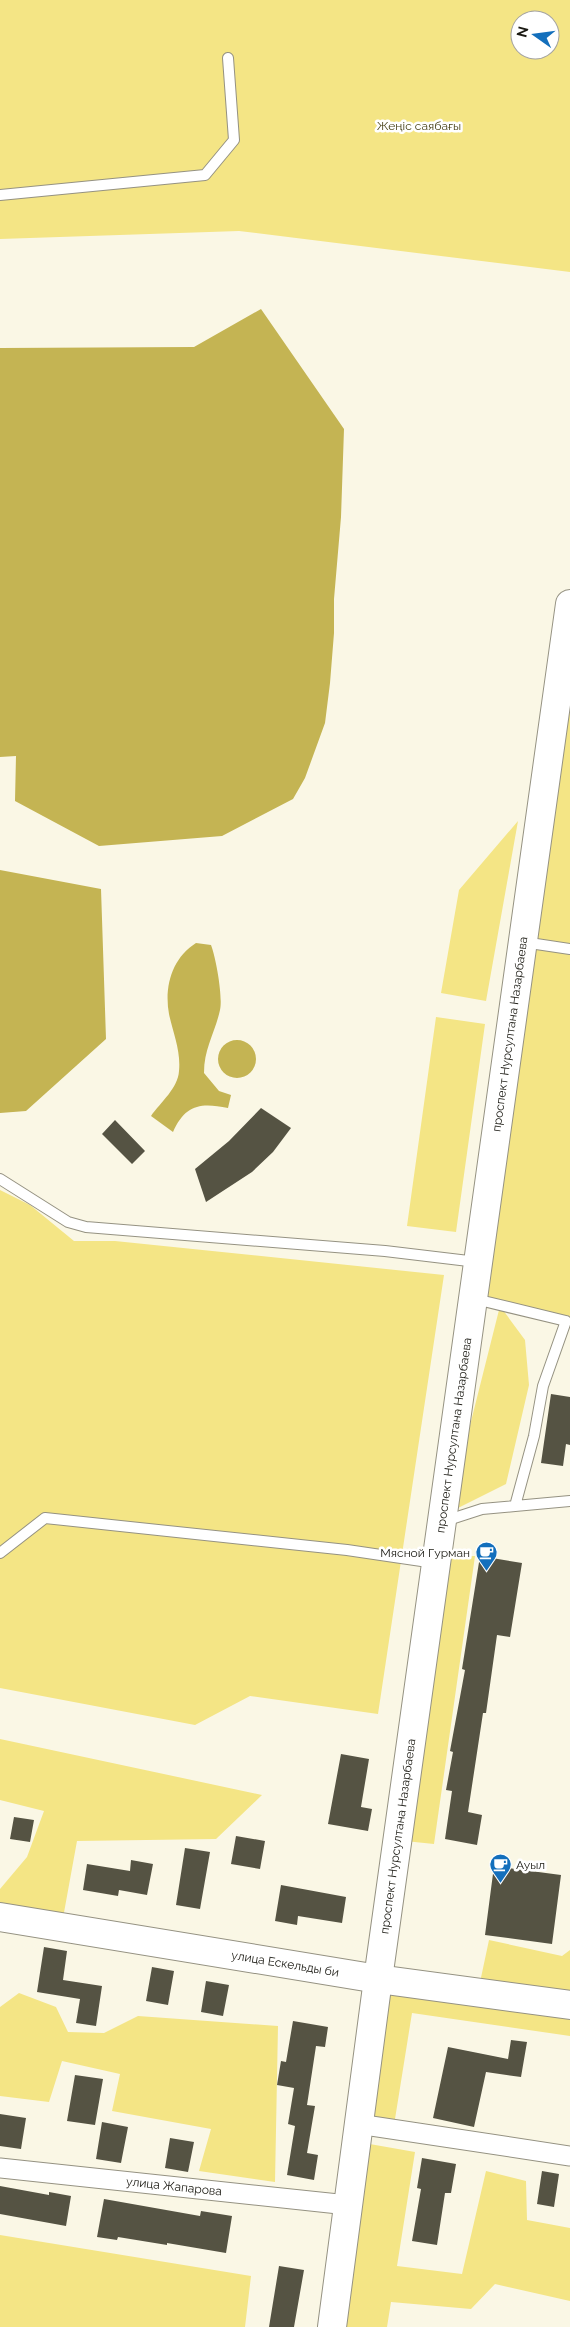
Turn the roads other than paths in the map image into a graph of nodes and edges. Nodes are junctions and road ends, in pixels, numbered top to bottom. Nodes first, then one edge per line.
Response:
1 (228, 58) dead end
2 (0, 194) edge
3 (570, 604) edge
4 (522, 942) junction
5 (570, 949) edge
6 (0, 1179) edge
7 (478, 1262) junction
8 (473, 1299) junction
9 (568, 1322) edge
10 (570, 1501) edge
11 (515, 1506) junction
12 (442, 1522) junction
13 (0, 1553) edge
14 (436, 1563) junction
15 (0, 1917) edge
16 (378, 1979) junction
17 (570, 2005) edge
18 (358, 2124) junction
19 (570, 2156) edge
20 (0, 2168) edge
21 (348, 2205) junction
22 (332, 2327) edge

1 - 2 lane
3 - 4 main road, проспект Нурсултана Назарбаева
4 - 5 lane
4 - 7 main road, проспект Нурсултана Назарбаева
6 - 7 lane
7 - 8 main road, проспект Нурсултана Назарбаева
8 - 9 lane
8 - 12 main road, проспект Нурсултана Назарбаева
9 - 11 lane
10 - 11 lane
11 - 12 lane
12 - 14 main road, проспект Нурсултана Назарбаева
13 - 14 lane
14 - 16 main road, проспект Нурсултана Назарбаева
15 - 16 main road, улица Ескельды би
16 - 17 main road, улица Ескельды би
16 - 18 main road, проспект Нурсултана Назарбаева
18 - 19 street
18 - 21 main road, проспект Нурсултана Назарбаева
20 - 21 street, улица Жапарова
21 - 22 main road, проспект Нурсултана Назарбаева

